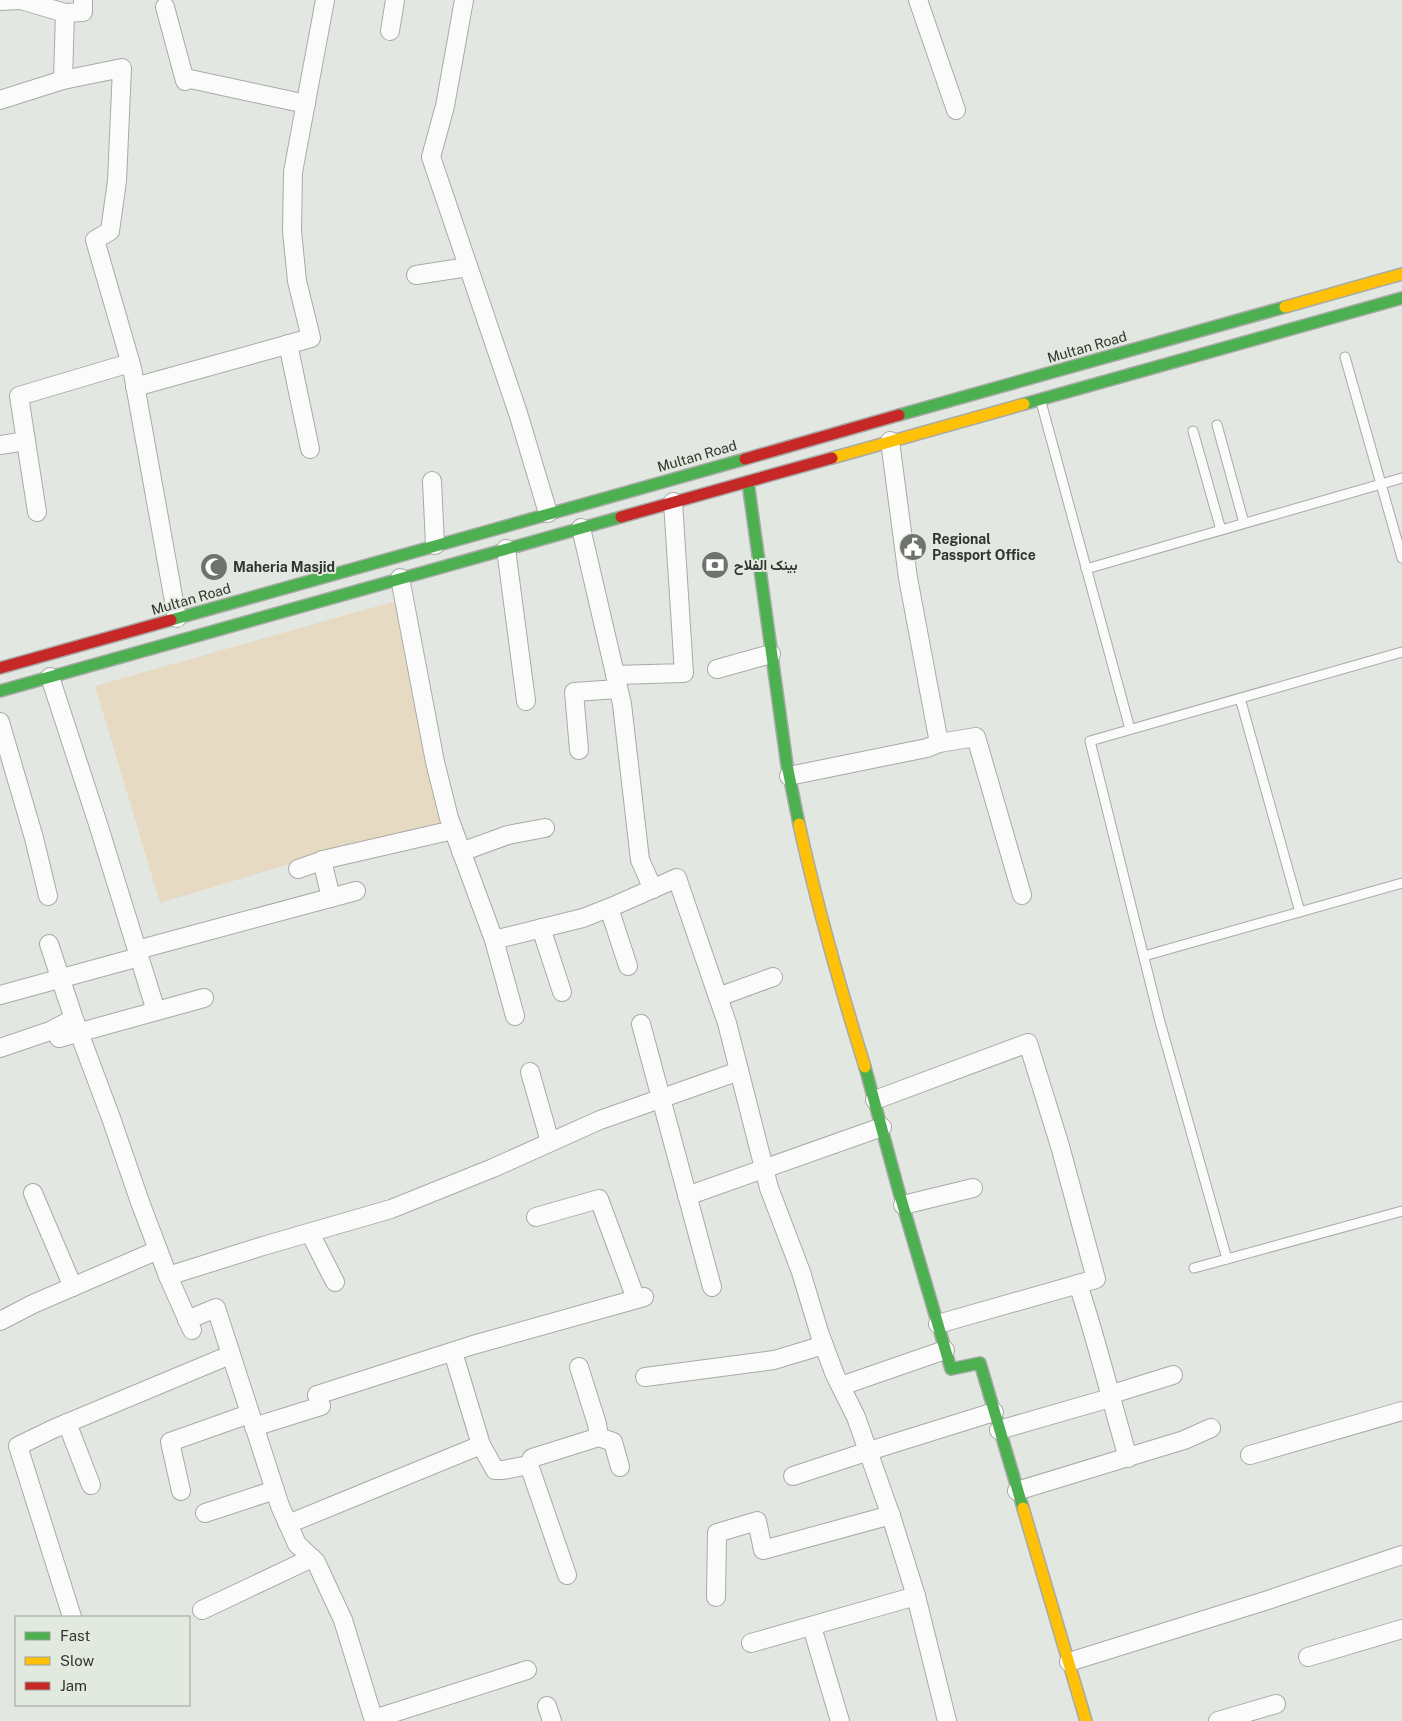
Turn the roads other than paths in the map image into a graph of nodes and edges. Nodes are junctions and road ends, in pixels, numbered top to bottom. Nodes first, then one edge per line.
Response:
1 (83, 0) edge
2 (325, 0) edge
3 (395, 0) edge
4 (464, 0) edge
5 (918, 0) edge
6 (0, 1) edge
7 (165, 7) dead end
8 (65, 14) junction
9 (390, 31) dead end
10 (63, 80) junction
11 (0, 100) edge
12 (306, 104) junction
13 (956, 110) dead end
14 (468, 267) junction
15 (1402, 274) edge
16 (416, 276) dead end
17 (1402, 298) edge
18 (288, 344) junction
19 (1345, 357) dead end
20 (130, 363) junction
21 (135, 387) junction
22 (1040, 399) junction
23 (1217, 424) dead end
24 (1192, 431) dead end
25 (26, 441) junction
26 (890, 441) junction
27 (0, 445) edge
28 (310, 449) dead end
29 (1402, 478) edge
30 (432, 481) dead end
31 (748, 482) junction
32 (1381, 484) junction
33 (673, 502) junction
34 (37, 512) dead end
35 (548, 513) junction
36 (1244, 524) junction
37 (581, 528) junction
38 (1221, 530) junction
39 (435, 545) junction
40 (506, 549) junction
41 (1402, 558) edge
42 (1086, 569) junction
43 (400, 578) junction
44 (177, 618) junction
45 (1402, 652) edge
46 (771, 654) junction
47 (0, 668) edge
48 (717, 669) dead end
49 (50, 676) junction
50 (616, 682) junction
51 (0, 691) edge
52 (1240, 698) junction
53 (526, 701) dead end
54 (0, 722) edge
55 (1130, 729) junction
56 (939, 743) junction
57 (579, 750) dead end
58 (789, 776) junction
59 (545, 828) dead end
60 (453, 830) junction
61 (461, 852) junction
62 (322, 860) junction
63 (298, 869) dead end
64 (1402, 883) edge
65 (653, 889) junction
66 (356, 890) dead end
67 (1022, 894) dead end
68 (48, 896) dead end
69 (331, 898) junction
70 (609, 908) junction
71 (1300, 912) junction
72 (541, 928) junction
73 (494, 940) junction
74 (49, 944) dead end
75 (138, 953) junction
76 (1144, 956) junction
77 (628, 966) dead end
78 (773, 977) dead end
79 (60, 979) junction
80 (562, 992) dead end
81 (0, 995) edge
82 (718, 996) junction
83 (204, 998) dead end
84 (156, 1011) junction
85 (515, 1016) dead end
86 (641, 1024) dead end
87 (76, 1026) junction
88 (59, 1038) dead end
89 (0, 1048) edge
90 (530, 1072) dead end
91 (739, 1072) junction
92 (661, 1100) junction
93 (875, 1100) junction
94 (882, 1127) junction
95 (550, 1142) junction
96 (764, 1170) junction
97 (973, 1188) dead end
98 (33, 1193) dead end
99 (686, 1196) junction
100 (903, 1205) junction
101 (1402, 1211) edge
102 (536, 1217) dead end
103 (310, 1233) junction
104 (158, 1250) junction
105 (1227, 1259) junction
106 (1194, 1268) dead end
107 (168, 1276) junction
108 (335, 1282) dead end
109 (1078, 1284) junction
110 (73, 1287) junction
111 (712, 1287) dead end
112 (0, 1321) edge
113 (938, 1324) junction
114 (824, 1345) junction
115 (945, 1350) junction
116 (453, 1352) junction
117 (230, 1354) junction
118 (579, 1367) dead end
119 (1173, 1375) dead end
120 (645, 1377) dead end
121 (841, 1386) junction
122 (1110, 1396) junction
123 (1402, 1411) edge
124 (994, 1412) junction
125 (252, 1420) junction
126 (68, 1423) junction
127 (1211, 1428) dead end
128 (998, 1430) junction
129 (599, 1437) junction
130 (481, 1445) junction
131 (869, 1451) junction
132 (1250, 1455) dead end
133 (1128, 1458) junction
134 (529, 1465) junction
135 (620, 1467) dead end
136 (793, 1476) dead end
137 (91, 1485) dead end
138 (275, 1490) junction
139 (181, 1491) dead end
140 (1017, 1491) junction
141 (205, 1512) dead end
142 (891, 1516) junction
143 (288, 1524) junction
144 (1402, 1555) edge
145 (312, 1558) junction
146 (567, 1575) dead end
147 (916, 1596) junction
148 (716, 1598) dead end
149 (202, 1610) dead end
150 (72, 1616) edge
151 (812, 1627) junction
152 (1402, 1629) edge
153 (751, 1642) dead end
154 (1308, 1657) dead end
155 (1069, 1662) junction
156 (527, 1670) dead end
157 (1276, 1704) dead end
158 (374, 1720) edge
159 (840, 1721) edge
160 (947, 1721) edge
161 (1086, 1721) edge
162 (1218, 1721) edge

1 - 8 street
2 - 12 street
3 - 9 street
4 - 14 street
5 - 13 street
6 - 8 street
7 - 12 street
8 - 10 street
10 - 11 street
10 - 20 street
12 - 18 street
14 - 16 street
14 - 35 street
15 - 35 main road, Multan Road
17 - 22 main road
18 - 21 street
18 - 28 street
19 - 32 lane
20 - 21 street
20 - 25 street
21 - 44 street
22 - 26 main road
22 - 42 lane
23 - 36 lane
24 - 38 lane
25 - 27 street
25 - 34 street
26 - 31 main road
26 - 56 street
29 - 32 lane
30 - 39 street
31 - 33 main road
31 - 46 main road
32 - 36 lane
32 - 41 lane
33 - 37 main road
33 - 50 street
35 - 39 main road, Multan Road
36 - 38 lane
37 - 40 main road
37 - 50 street
38 - 42 lane
39 - 44 main road, Multan Road
40 - 43 main road
40 - 53 street
42 - 55 lane
43 - 49 main road
43 - 60 street
44 - 47 main road, Multan Road
45 - 52 lane
46 - 48 street
46 - 58 main road
49 - 51 main road
49 - 75 street
50 - 57 street
50 - 65 street
52 - 55 lane
52 - 71 lane
54 - 68 street
55 - 76 lane
56 - 58 street
56 - 67 street
58 - 93 main road
59 - 61 street
60 - 61 street
60 - 62 street
61 - 73 street
62 - 63 street
62 - 69 street
64 - 71 lane
65 - 70 street
65 - 82 street
66 - 69 street
69 - 75 street
70 - 72 street
70 - 77 street
71 - 76 lane
72 - 73 street
72 - 80 street
73 - 85 street
74 - 79 street
75 - 79 street
75 - 84 street
76 - 105 lane
78 - 82 street
79 - 81 street
79 - 87 street
82 - 91 street
83 - 84 street
84 - 87 street
86 - 92 street
87 - 88 street
87 - 89 street
87 - 104 street
90 - 95 street
91 - 92 street
91 - 96 street
92 - 95 street
92 - 99 street
93 - 94 main road
93 - 109 street
94 - 96 street
94 - 100 main road
95 - 103 street
96 - 99 street
96 - 114 street
97 - 100 street
98 - 110 street
99 - 111 street
100 - 113 main road
101 - 105 lane
102 - 116 street
103 - 107 street
103 - 108 street
104 - 107 street
104 - 110 street
105 - 106 lane
107 - 117 street
109 - 113 street
109 - 122 street
110 - 112 street
113 - 115 main road
114 - 120 street
114 - 121 street
115 - 121 street
115 - 124 main road
116 - 125 street
116 - 130 street
117 - 125 street
117 - 126 street
118 - 129 street
119 - 122 street
121 - 131 street
122 - 128 street
122 - 133 street
123 - 132 street
124 - 128 main road
124 - 131 street
125 - 138 street
125 - 139 street
126 - 137 street
126 - 150 street
127 - 133 street
128 - 140 main road
129 - 134 street
129 - 135 street
130 - 134 street
130 - 143 street
131 - 136 street
131 - 142 street
133 - 140 street
134 - 146 street
138 - 141 street
138 - 143 street
140 - 155 main road
142 - 147 street
142 - 148 street
143 - 145 street
144 - 155 street
145 - 149 street
145 - 158 street
147 - 151 street
147 - 160 street
151 - 153 street
151 - 159 street
152 - 154 street
155 - 161 main road
156 - 158 street
157 - 162 street

